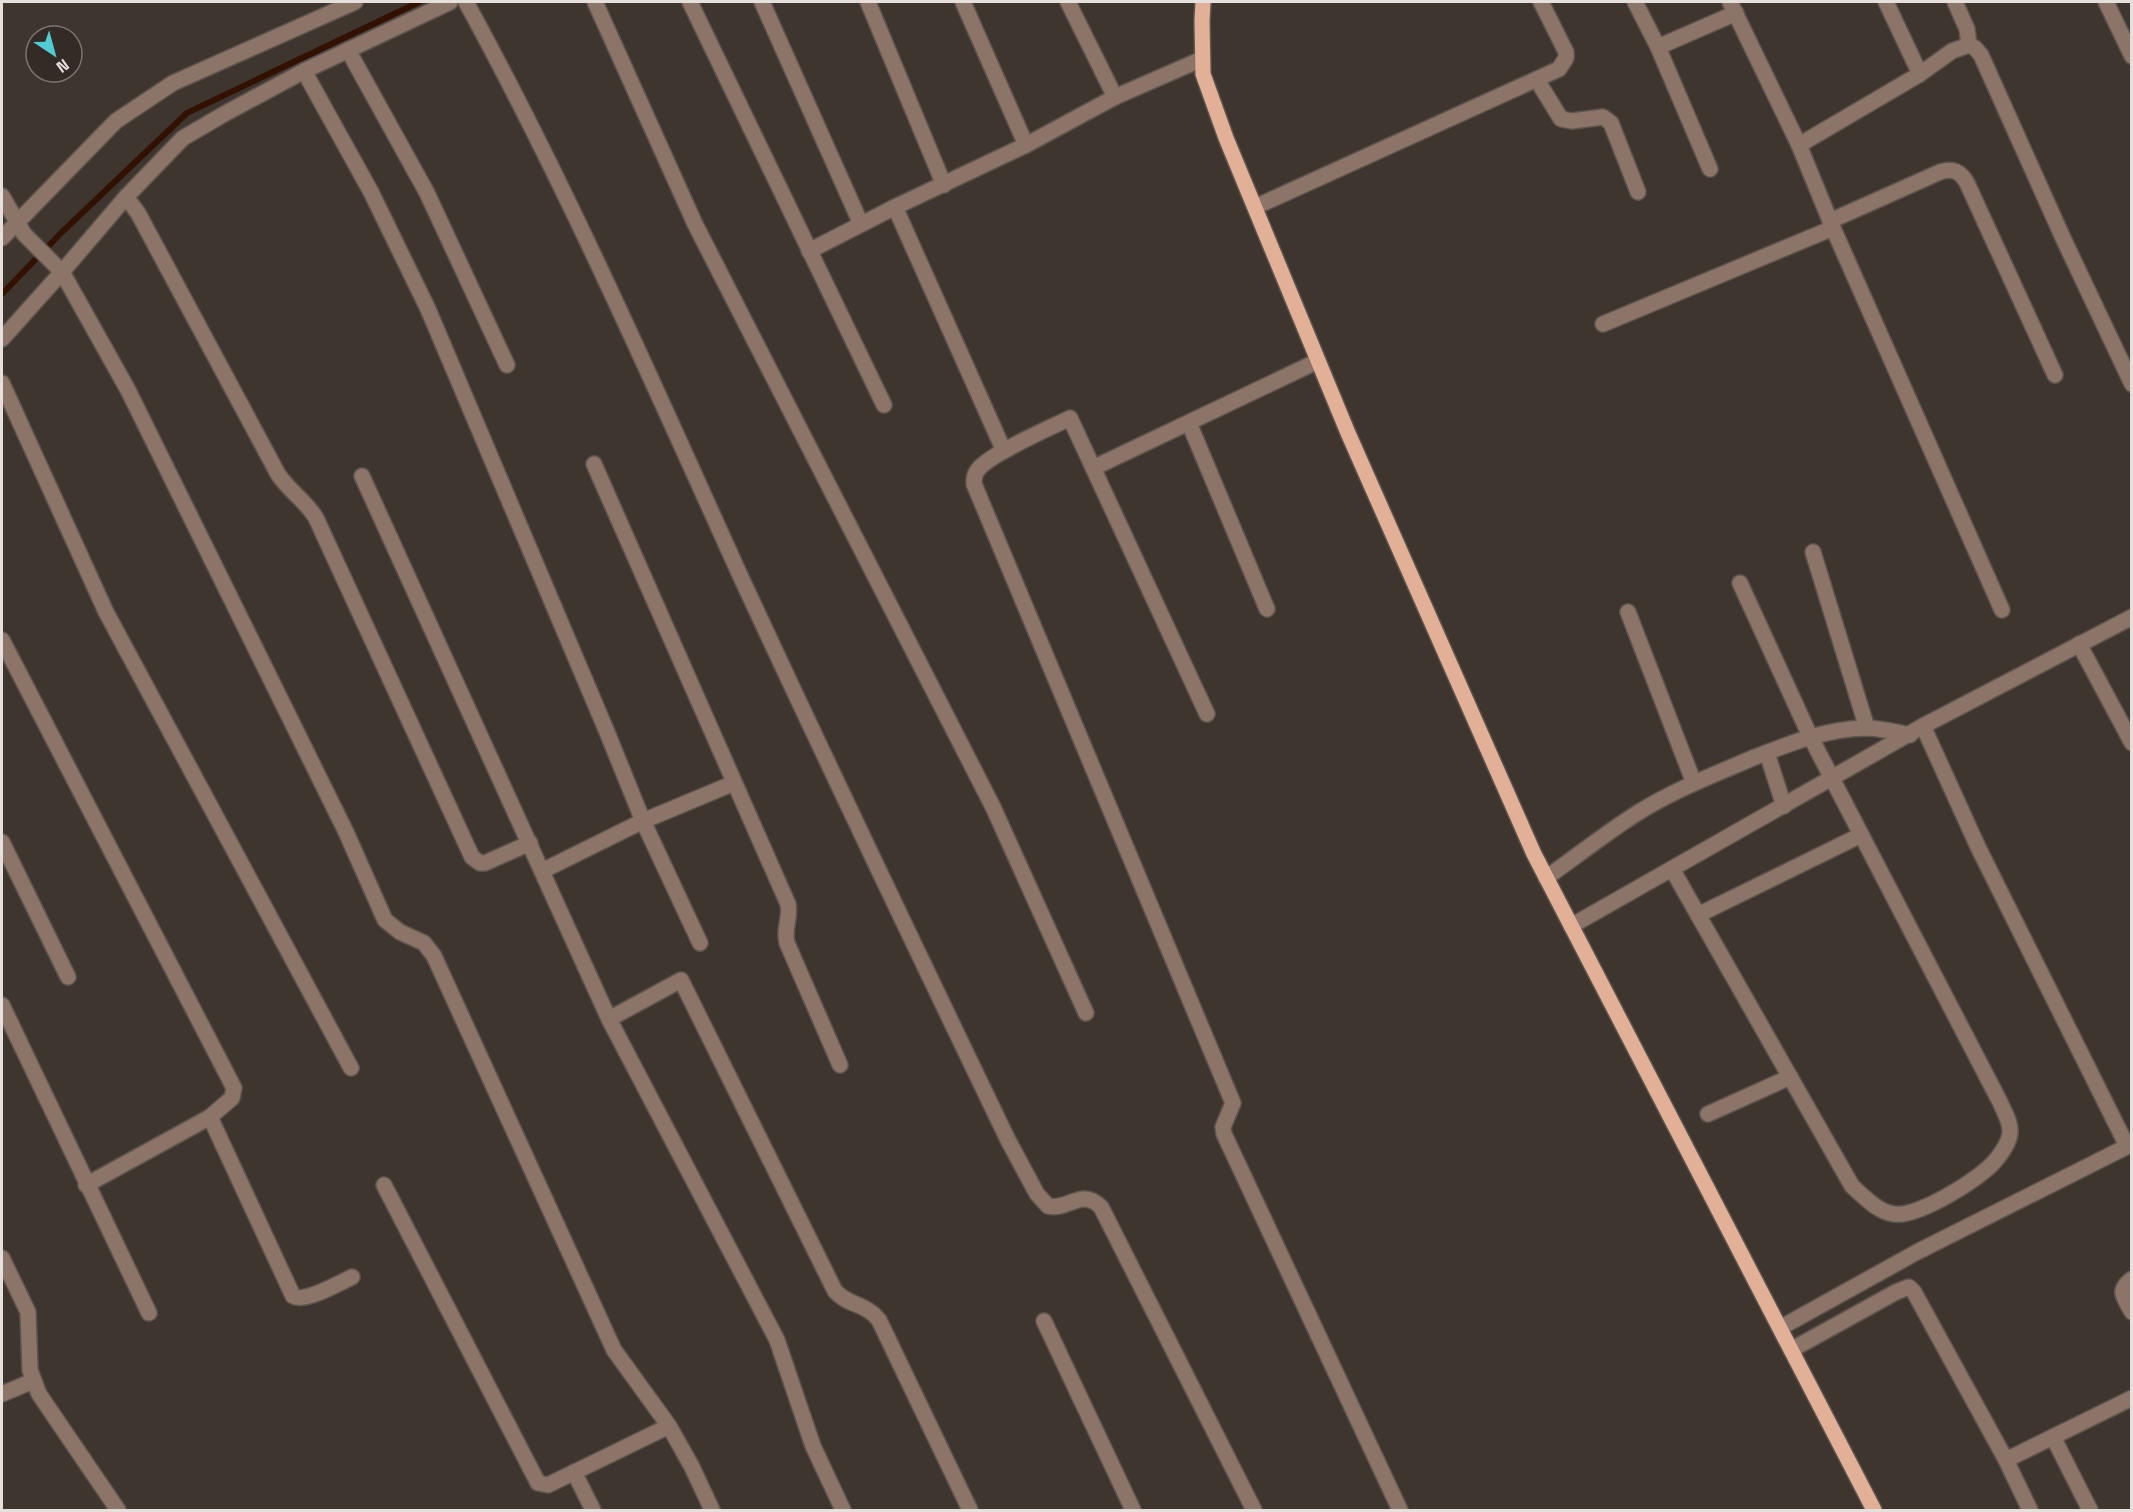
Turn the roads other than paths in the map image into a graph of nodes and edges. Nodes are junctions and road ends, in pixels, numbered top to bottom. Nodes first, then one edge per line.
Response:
1 (355, 2) edge
2 (450, 2) edge
3 (466, 2) edge
4 (596, 2) edge
5 (690, 2) edge
6 (762, 2) edge
7 (868, 2) edge
8 (963, 2) edge
9 (1068, 2) edge
10 (1203, 2) edge
11 (1541, 2) edge
12 (1635, 2) edge
13 (1887, 2) edge
14 (1955, 2) edge
15 (2106, 2) edge
16 (1733, 7) edge
17 (1969, 45) junction
18 (1658, 47) junction
19 (348, 50) junction
20 (2132, 56) edge
21 (1202, 59) junction
22 (304, 71) junction
23 (1920, 74) junction
24 (1537, 80) junction
25 (1115, 97) junction
26 (1026, 145) junction
27 (1799, 146) junction
28 (1710, 169) dead end
29 (944, 185) junction
30 (1638, 192) dead end
31 (2, 196) edge
32 (126, 197) junction
33 (895, 207) junction
34 (1255, 207) junction
35 (861, 224) junction
36 (1831, 224) junction
37 (21, 227) junction
38 (2, 238) edge
39 (809, 251) junction
40 (57, 267) junction
41 (1603, 324) dead end
42 (3, 335) edge
43 (1318, 361) junction
44 (507, 365) dead end
45 (2055, 375) dead end
46 (2, 383) edge
47 (2132, 384) edge
48 (884, 405) dead end
49 (1189, 423) junction
50 (1004, 451) junction
51 (594, 464) dead end
52 (1093, 468) junction
53 (362, 476) dead end
54 (1813, 552) dead end
55 (1740, 583) dead end
56 (1267, 609) dead end
57 (2002, 610) dead end
58 (1628, 612) dead end
59 (2132, 617) edge
60 (2, 640) edge
61 (2079, 644) junction
62 (1207, 714) dead end
63 (1867, 728) junction
64 (1916, 730) junction
65 (1810, 736) junction
66 (2132, 743) edge
67 (1767, 753) junction
68 (1832, 779) junction
69 (734, 783) junction
70 (1694, 783) junction
71 (1784, 806) junction
72 (643, 821) junction
73 (1861, 835) junction
74 (2, 842) edge
75 (530, 843) junction
76 (1672, 869) junction
77 (542, 871) junction
78 (1546, 878) junction
79 (1698, 915) junction
80 (1571, 926) junction
81 (700, 943) dead end
82 (68, 977) dead end
83 (2, 1005) edge
84 (1086, 1013) dead end
85 (609, 1019) junction
86 (840, 1065) dead end
87 (351, 1068) dead end
88 (1790, 1077) junction
89 (1708, 1114) dead end
90 (210, 1117) junction
91 (2129, 1145) edge
92 (86, 1185) junction
93 (384, 1185) dead end
94 (2, 1258) edge
95 (352, 1277) dead end
96 (2132, 1279) edge
97 (2132, 1312) edge
98 (148, 1313) dead end
99 (1044, 1321) dead end
100 (1780, 1328) junction
101 (1791, 1350) junction
102 (33, 1381) junction
103 (2, 1394) edge
104 (2132, 1398) edge
105 (669, 1426) junction
106 (2053, 1437) junction
107 (2006, 1460) junction
108 (574, 1472) junction
109 (118, 1510) edge
110 (593, 1510) edge
111 (712, 1510) edge
112 (843, 1510) edge
113 (970, 1510) edge
114 (1133, 1510) edge
115 (1254, 1510) edge
116 (1400, 1510) edge
117 (1874, 1510) edge
118 (2030, 1510) edge
119 (2090, 1510) edge

1 - 37 street
2 - 19 street
3 - 115 street
4 - 84 street
5 - 39 street
6 - 35 street
7 - 29 street
8 - 26 street
9 - 25 street
10 - 21 main road
11 - 24 street
12 - 18 street
13 - 23 street
14 - 17 street
15 - 20 street
16 - 18 street
16 - 27 street
17 - 23 street
17 - 47 street
18 - 28 street
19 - 22 street
19 - 44 street
21 - 25 street
21 - 34 main road
22 - 32 street
22 - 72 street
23 - 27 street
24 - 30 street
24 - 34 street
25 - 26 street
26 - 29 street
27 - 36 street
29 - 33 street
31 - 37 street
32 - 40 street
32 - 75 street
33 - 35 street
33 - 50 street
34 - 43 main road
35 - 39 street
36 - 41 street
36 - 45 street
36 - 57 street
37 - 38 street
37 - 40 street
39 - 48 street
40 - 42 street
40 - 105 street
43 - 49 street
43 - 78 main road
46 - 87 street
49 - 52 street
49 - 56 street
50 - 52 street
50 - 116 street
51 - 69 street
52 - 62 street
53 - 75 street
54 - 63 street
55 - 65 street
58 - 70 street
59 - 61 street
60 - 90 street
61 - 64 street
61 - 66 street
63 - 64 street
63 - 65 street
64 - 68 street
64 - 91 street
65 - 67 street
65 - 68 street
67 - 70 street
67 - 71 street
68 - 71 street
68 - 73 street
69 - 72 street
69 - 86 street
70 - 78 street
71 - 76 street
72 - 77 street
72 - 81 street
73 - 79 street
73 - 88 street
74 - 82 street
75 - 77 street
76 - 79 street
76 - 80 street
77 - 85 street
78 - 80 main road
79 - 88 street
80 - 100 main road
83 - 92 street
85 - 112 street
85 - 113 street
88 - 89 street
90 - 92 street
90 - 95 street
91 - 100 street
92 - 98 street
93 - 108 street
94 - 102 street
96 - 97 street
99 - 114 street
100 - 101 main road
101 - 107 street
101 - 117 main road
102 - 103 street
102 - 109 street
104 - 106 street
105 - 108 street
105 - 111 street
106 - 107 street
106 - 119 street
107 - 118 street
108 - 110 street

